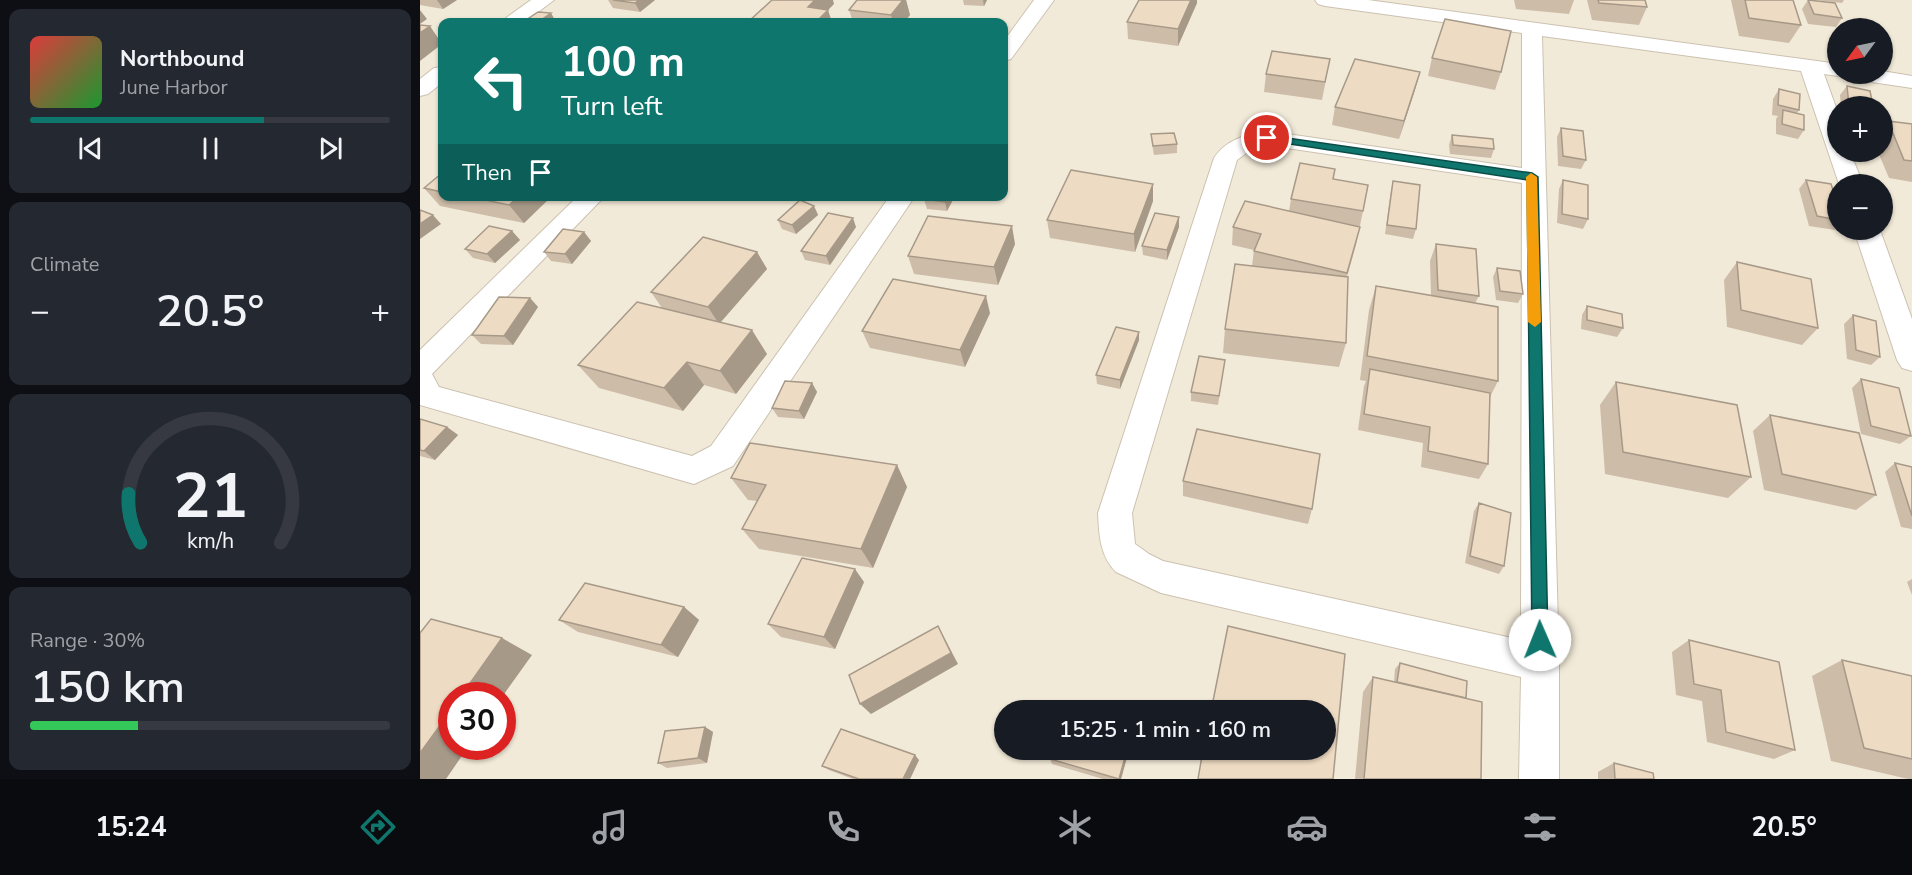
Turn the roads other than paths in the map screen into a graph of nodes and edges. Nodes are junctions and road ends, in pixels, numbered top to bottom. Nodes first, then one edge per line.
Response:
1 (544, 0) edge
2 (1044, 0) edge
3 (1324, 0) edge
4 (519, 18) edge
5 (1532, 28) junction
6 (1008, 50) edge
7 (1810, 66) junction
8 (1827, 68) edge
9 (438, 76) edge
10 (1893, 79) edge
11 (1912, 82) edge
12 (420, 88) edge
13 (1827, 115) edge
14 (1532, 177) junction
15 (588, 201) edge
16 (900, 201) edge
17 (1870, 240) edge
18 (1912, 360) edge
19 (420, 368) edge
20 (420, 378) edge
21 (1540, 663) junction
22 (1539, 779) edge

1 - 4 street
2 - 6 street
3 - 5 street
5 - 7 street
5 - 14 street
7 - 8 street
7 - 13 street
9 - 12 street
10 - 11 street
14 - 21 street
14 - 21 street
15 - 19 street
16 - 20 street
17 - 18 street
21 - 22 street

